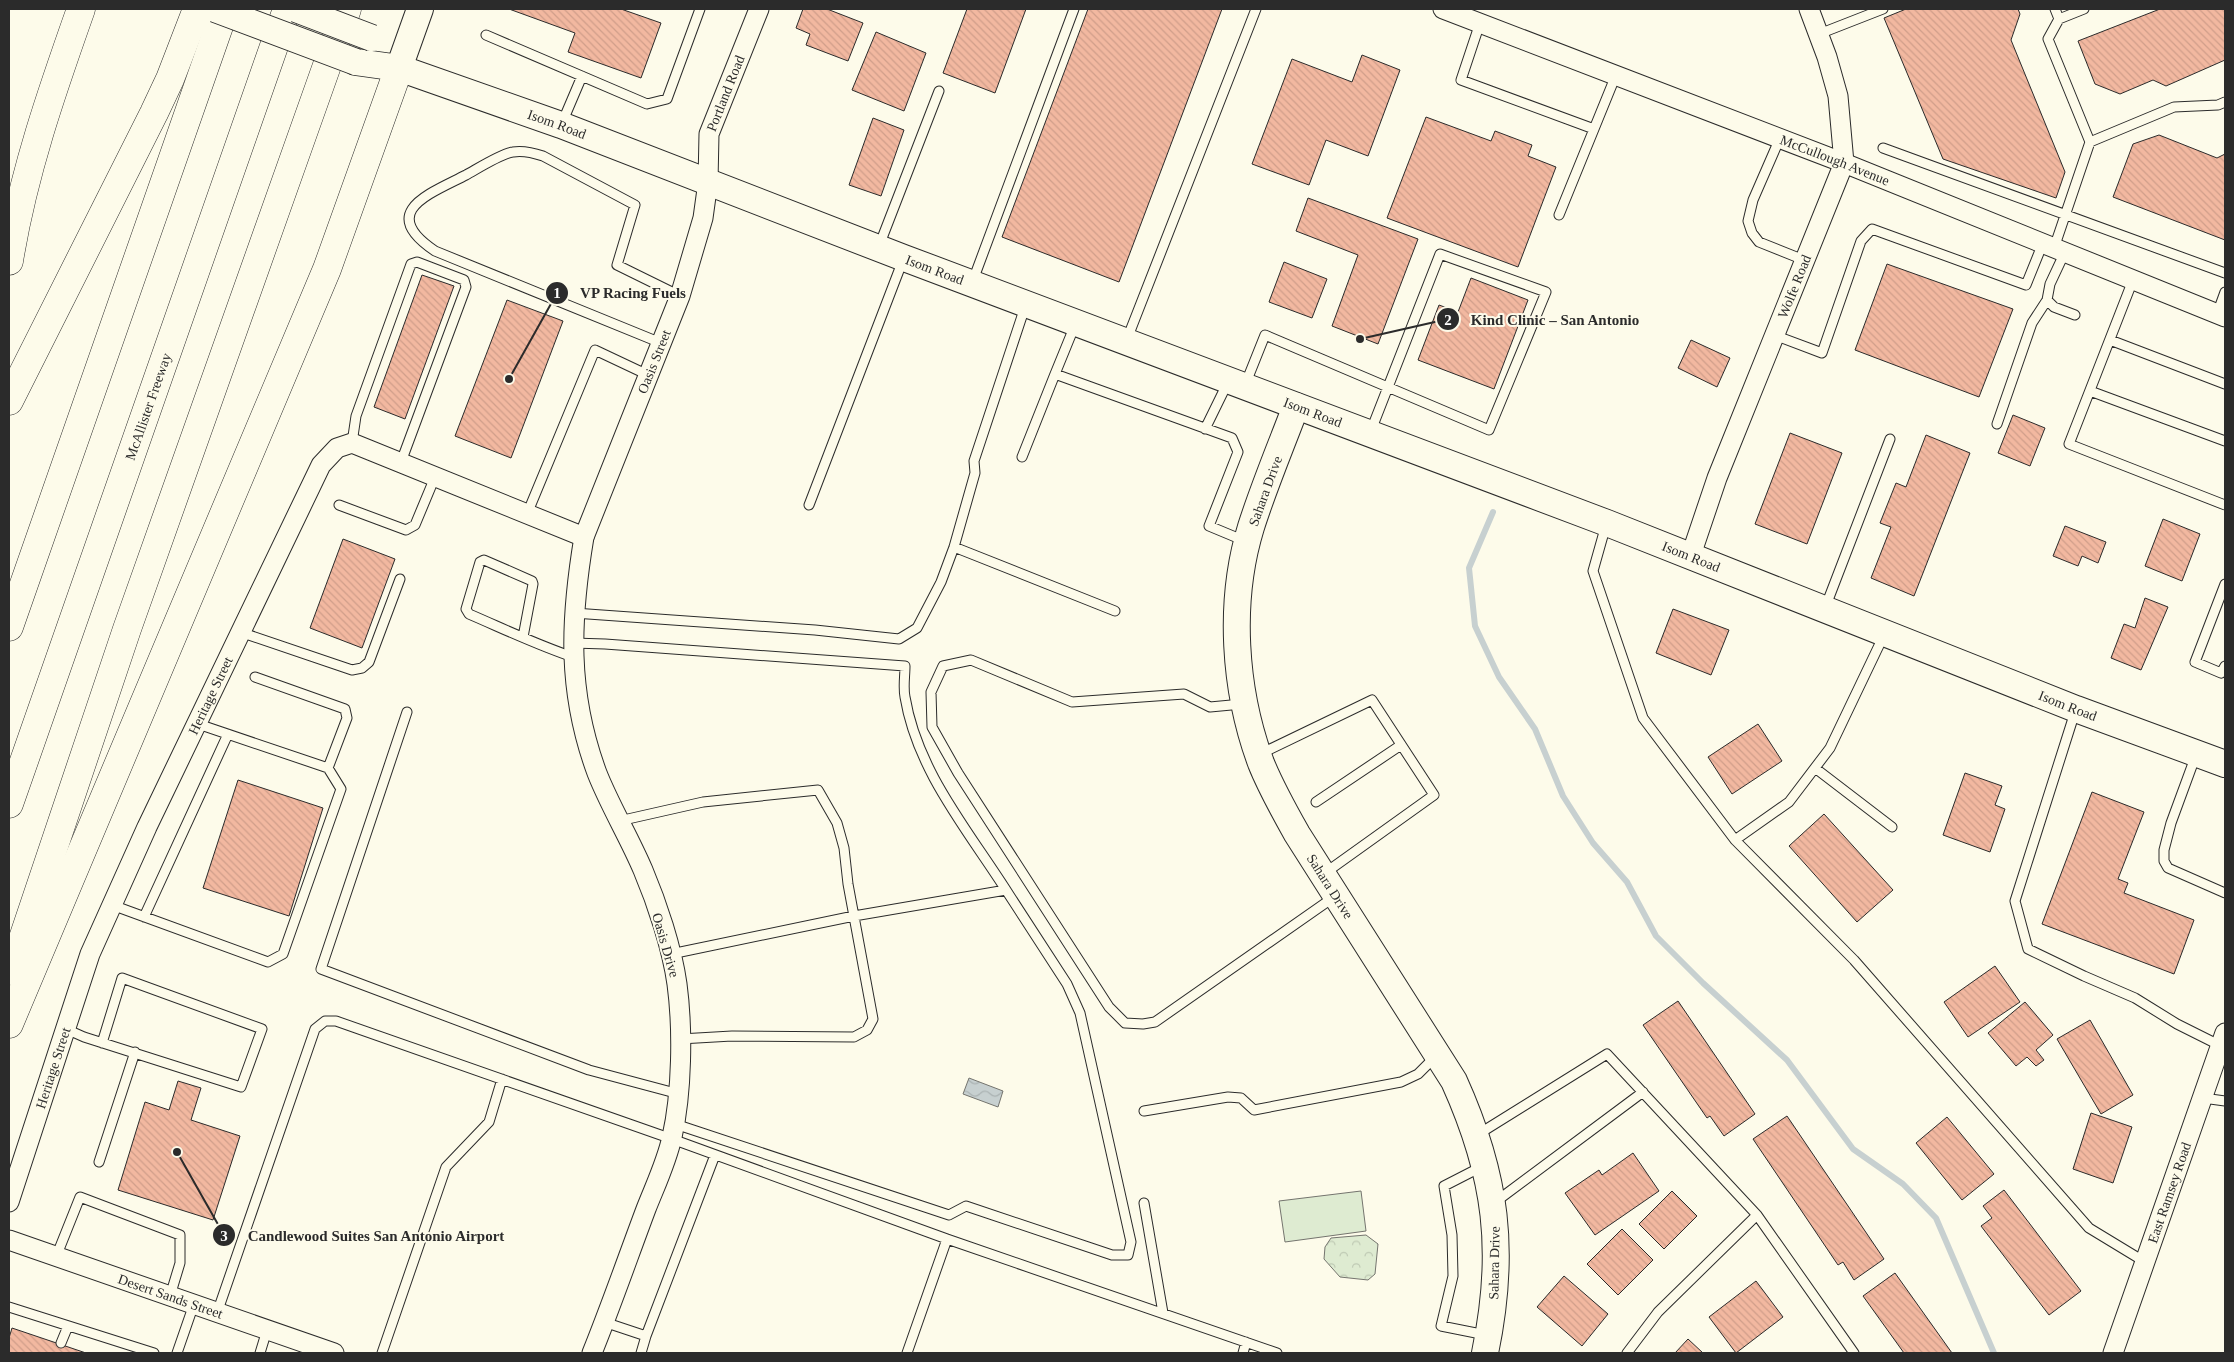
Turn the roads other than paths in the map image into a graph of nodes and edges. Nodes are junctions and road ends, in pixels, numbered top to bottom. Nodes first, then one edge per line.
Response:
1 (81, 9) edge
2 (197, 9) edge
3 (215, 9) edge
4 (225, 9) edge
5 (287, 9) edge
6 (296, 9) edge
7 (347, 9) edge
8 (420, 9) edge
9 (700, 9) edge
10 (1074, 9) edge
11 (1256, 9) edge
12 (1443, 9) edge
13 (1809, 9) edge
14 (1883, 9) edge
15 (2055, 9) edge
16 (2084, 9) edge
17 (754, 10) edge
18 (2059, 18) junction
19 (1480, 23) junction
20 (1819, 34) junction
21 (486, 35) dead end
22 (399, 68) junction
23 (1616, 75) junction
24 (582, 76) junction
25 (939, 92) dead end
26 (2223, 105) edge
27 (560, 126) junction
28 (1594, 129) junction
29 (1780, 138) junction
30 (2090, 142) junction
31 (1884, 148) dead end
32 (1844, 163) junction
33 (708, 182) junction
34 (1559, 214) dead end
35 (2066, 214) junction
36 (878, 248) junction
37 (2054, 248) junction
38 (904, 258) junction
39 (1804, 260) junction
40 (9, 261) edge
41 (2225, 273) edge
42 (2133, 280) junction
43 (972, 283) junction
44 (2225, 292) edge
45 (680, 296) junction
46 (2047, 300) junction
47 (1026, 304) junction
48 (2075, 315) dead end
49 (2221, 315) edge
50 (1076, 323) junction
51 (1773, 335) junction
52 (2110, 340) junction
53 (1126, 342) junction
54 (661, 343) junction
55 (1055, 374) junction
56 (648, 375) junction
57 (1236, 384) junction
58 (2225, 384) edge
59 (1388, 387) junction
60 (2090, 391) junction
61 (9, 401) edge
62 (1296, 406) junction
63 (1997, 424) dead end
64 (1205, 429) junction
65 (1370, 433) junction
66 (1890, 438) dead end
67 (2225, 441) edge
68 (352, 443) junction
69 (1022, 457) dead end
70 (401, 462) junction
71 (435, 477) junction
72 (339, 505) dead end
73 (809, 505) dead end
74 (2225, 506) edge
75 (527, 514) junction
76 (1606, 523) junction
77 (584, 537) junction
78 (1248, 542) junction
79 (954, 547) junction
80 (1690, 558) junction
81 (400, 578) dead end
82 (2225, 584) edge
83 (1115, 611) dead end
84 (1824, 611) junction
85 (574, 613) junction
86 (9, 627) edge
87 (240, 632) junction
88 (1884, 634) junction
89 (523, 637) junction
90 (573, 650) junction
91 (2225, 666) edge
92 (255, 677) dead end
93 (1245, 704) junction
94 (2076, 709) junction
95 (407, 712) dead end
96 (198, 724) junction
97 (228, 734) junction
98 (1402, 745) junction
99 (1259, 754) junction
100 (2216, 759) edge
101 (328, 768) junction
102 (1815, 768) junction
103 (1316, 802) dead end
104 (9, 804) edge
105 (619, 821) junction
106 (1892, 827) dead end
107 (1735, 840) junction
108 (1330, 885) junction
109 (1006, 890) junction
110 (2225, 893) edge
111 (112, 905) junction
112 (854, 916) junction
113 (144, 917) junction
114 (671, 954) junction
115 (9, 982) edge
116 (9, 1024) edge
117 (66, 1029) junction
118 (680, 1039) junction
119 (2223, 1039) edge
120 (102, 1043) junction
121 (135, 1052) junction
122 (1437, 1055) junction
123 (502, 1079) junction
124 (1643, 1092) junction
125 (680, 1094) junction
126 (2203, 1098) junction
127 (2225, 1101) edge
128 (1144, 1112) dead end
129 (673, 1131) junction
130 (1476, 1136) junction
131 (715, 1154) junction
132 (99, 1162) dead end
133 (1485, 1165) junction
134 (9, 1202) edge
135 (1144, 1202) dead end
136 (1493, 1204) junction
137 (1756, 1215) junction
138 (947, 1239) junction
139 (9, 1240) edge
140 (56, 1257) junction
141 (2145, 1262) junction
142 (170, 1296) junction
143 (194, 1304) junction
144 (9, 1307) edge
145 (217, 1313) junction
146 (1163, 1313) junction
147 (604, 1322) junction
148 (68, 1326) junction
149 (267, 1330) junction
150 (646, 1336) junction
151 (1246, 1342) junction
152 (61, 1343) dead end
153 (125, 1344) junction
154 (1487, 1344) edge
155 (122, 1353) edge
156 (154, 1353) edge
157 (177, 1353) edge
158 (260, 1353) edge
159 (334, 1353) edge
160 (382, 1353) edge
161 (592, 1353) edge
162 (641, 1353) edge
163 (907, 1353) edge
164 (1243, 1353) edge
165 (1277, 1353) edge
166 (1627, 1353) edge
167 (1854, 1353) edge
168 (2113, 1353) edge

1 - 40 highway
2 - 61 highway
3 - 22 street, Isom Road, bridge
4 - 86 highway
5 - 104 highway, McAllister Freeway
6 - 22 street, Isom Road, bridge
7 - 115 highway
8 - 22 street
9 - 24 lane
10 - 43 lane
11 - 53 lane
12 - 19 street, McCullough Avenue
13 - 20 street, Wolfe Road
14 - 20 lane
15 - 18 lane
16 - 18 lane
17 - 33 street, Portland Road
18 - 30 lane
19 - 23 street, McCullough Avenue
19 - 28 lane
20 - 32 street, Wolfe Road
21 - 24 lane
22 - 27 street, Isom Road
22 - 116 highway
23 - 28 lane
23 - 29 street, McCullough Avenue
24 - 27 lane
25 - 36 lane
26 - 30 lane
27 - 33 street, Isom Road
28 - 34 lane
29 - 32 street, McCullough Avenue
29 - 39 lane
30 - 35 lane
31 - 35 lane
32 - 37 street, McCullough Avenue
32 - 39 street, Wolfe Road
33 - 36 street, Isom Road
33 - 45 street, Oasis Street
35 - 37 lane
35 - 41 lane
36 - 38 street, Isom Road
37 - 42 street, McCullough Avenue
37 - 46 lane
37 - 51 lane
38 - 43 street, Isom Road
38 - 73 lane
39 - 51 street, Wolfe Road
42 - 49 street, McCullough Avenue
42 - 52 lane
43 - 47 street, Isom Road
44 - 49 lane
45 - 54 street, Oasis Street
45 - 54 lane
46 - 48 lane
46 - 63 lane
47 - 50 street, Isom Road
47 - 79 lane
50 - 53 street, Isom Road
50 - 55 lane
51 - 80 street, Wolfe Road
52 - 58 lane
52 - 60 lane
53 - 57 street, Isom Road
54 - 56 street, Oasis Street
55 - 64 lane
55 - 69 lane
56 - 75 lane
56 - 77 street, Oasis Street
57 - 59 lane
57 - 62 street, Isom Road
57 - 64 lane
59 - 59 lane
59 - 65 lane
60 - 67 lane
60 - 74 lane
62 - 65 street, Isom Road
62 - 78 street, Sahara Drive
64 - 78 lane
65 - 76 street, Isom Road
66 - 84 lane
68 - 70 street
68 - 70 lane
68 - 87 street, Heritage Street
70 - 71 street
71 - 72 lane
71 - 75 street
75 - 77 street
76 - 80 street, Isom Road
76 - 107 lane
77 - 85 street, Oasis Drive
78 - 93 street, Sahara Drive
79 - 83 lane
79 - 85 lane
80 - 84 street, Isom Road
81 - 87 lane
82 - 91 lane
84 - 88 street, Isom Road
85 - 90 street, Oasis Drive
87 - 96 street, Heritage Street
88 - 94 street, Isom Road
88 - 102 lane
89 - 89 lane
89 - 90 lane
90 - 105 street, Oasis Drive
90 - 109 lane
92 - 101 lane
93 - 99 street, Sahara Drive
93 - 108 lane
94 - 100 street, Isom Road
94 - 119 lane
95 - 125 lane
96 - 97 lane
96 - 111 street, Heritage Street
97 - 101 lane
97 - 113 lane
98 - 99 lane
98 - 103 lane
98 - 108 lane
99 - 108 street, Sahara Drive
100 - 110 lane
101 - 113 lane
102 - 106 lane
102 - 107 lane
105 - 112 lane
105 - 114 street, Oasis Drive
107 - 141 lane
108 - 122 street, Sahara Drive
109 - 112 lane
109 - 129 lane
111 - 113 lane
111 - 117 street, Heritage Street
112 - 114 lane
112 - 118 lane
114 - 118 street, Oasis Drive
117 - 120 lane
117 - 134 street, Heritage Street
118 - 125 street, Oasis Drive
119 - 126 street, East Ramsey Road
120 - 121 lane
120 - 121 lane
121 - 132 lane
122 - 128 lane
122 - 130 street, Sahara Drive
123 - 129 lane
123 - 145 lane
123 - 160 lane
124 - 130 lane
124 - 136 lane
124 - 137 lane
125 - 129 street, Oasis Drive
126 - 127 lane
126 - 141 street, East Ramsey Road
129 - 131 lane
129 - 147 street, Oasis Drive
130 - 133 street, Sahara Drive
131 - 138 lane
131 - 150 lane
133 - 136 street, Sahara Drive
133 - 154 lane
135 - 146 lane
136 - 154 street, Sahara Drive
137 - 166 lane
137 - 167 lane
138 - 146 lane
138 - 163 lane
139 - 140 street, Desert Sands Street
140 - 142 street, Desert Sands Street
140 - 142 lane
141 - 168 street, East Ramsey Road
142 - 143 street, Desert Sands Street
143 - 145 street, Desert Sands Street
143 - 157 lane
144 - 148 lane
145 - 149 street, Desert Sands Street
146 - 151 lane
147 - 150 lane
147 - 161 street, Oasis Drive
148 - 152 lane
148 - 153 lane
149 - 158 lane
149 - 159 street, Desert Sands Street
150 - 162 lane
151 - 164 lane
151 - 165 lane
153 - 155 lane
153 - 156 lane

